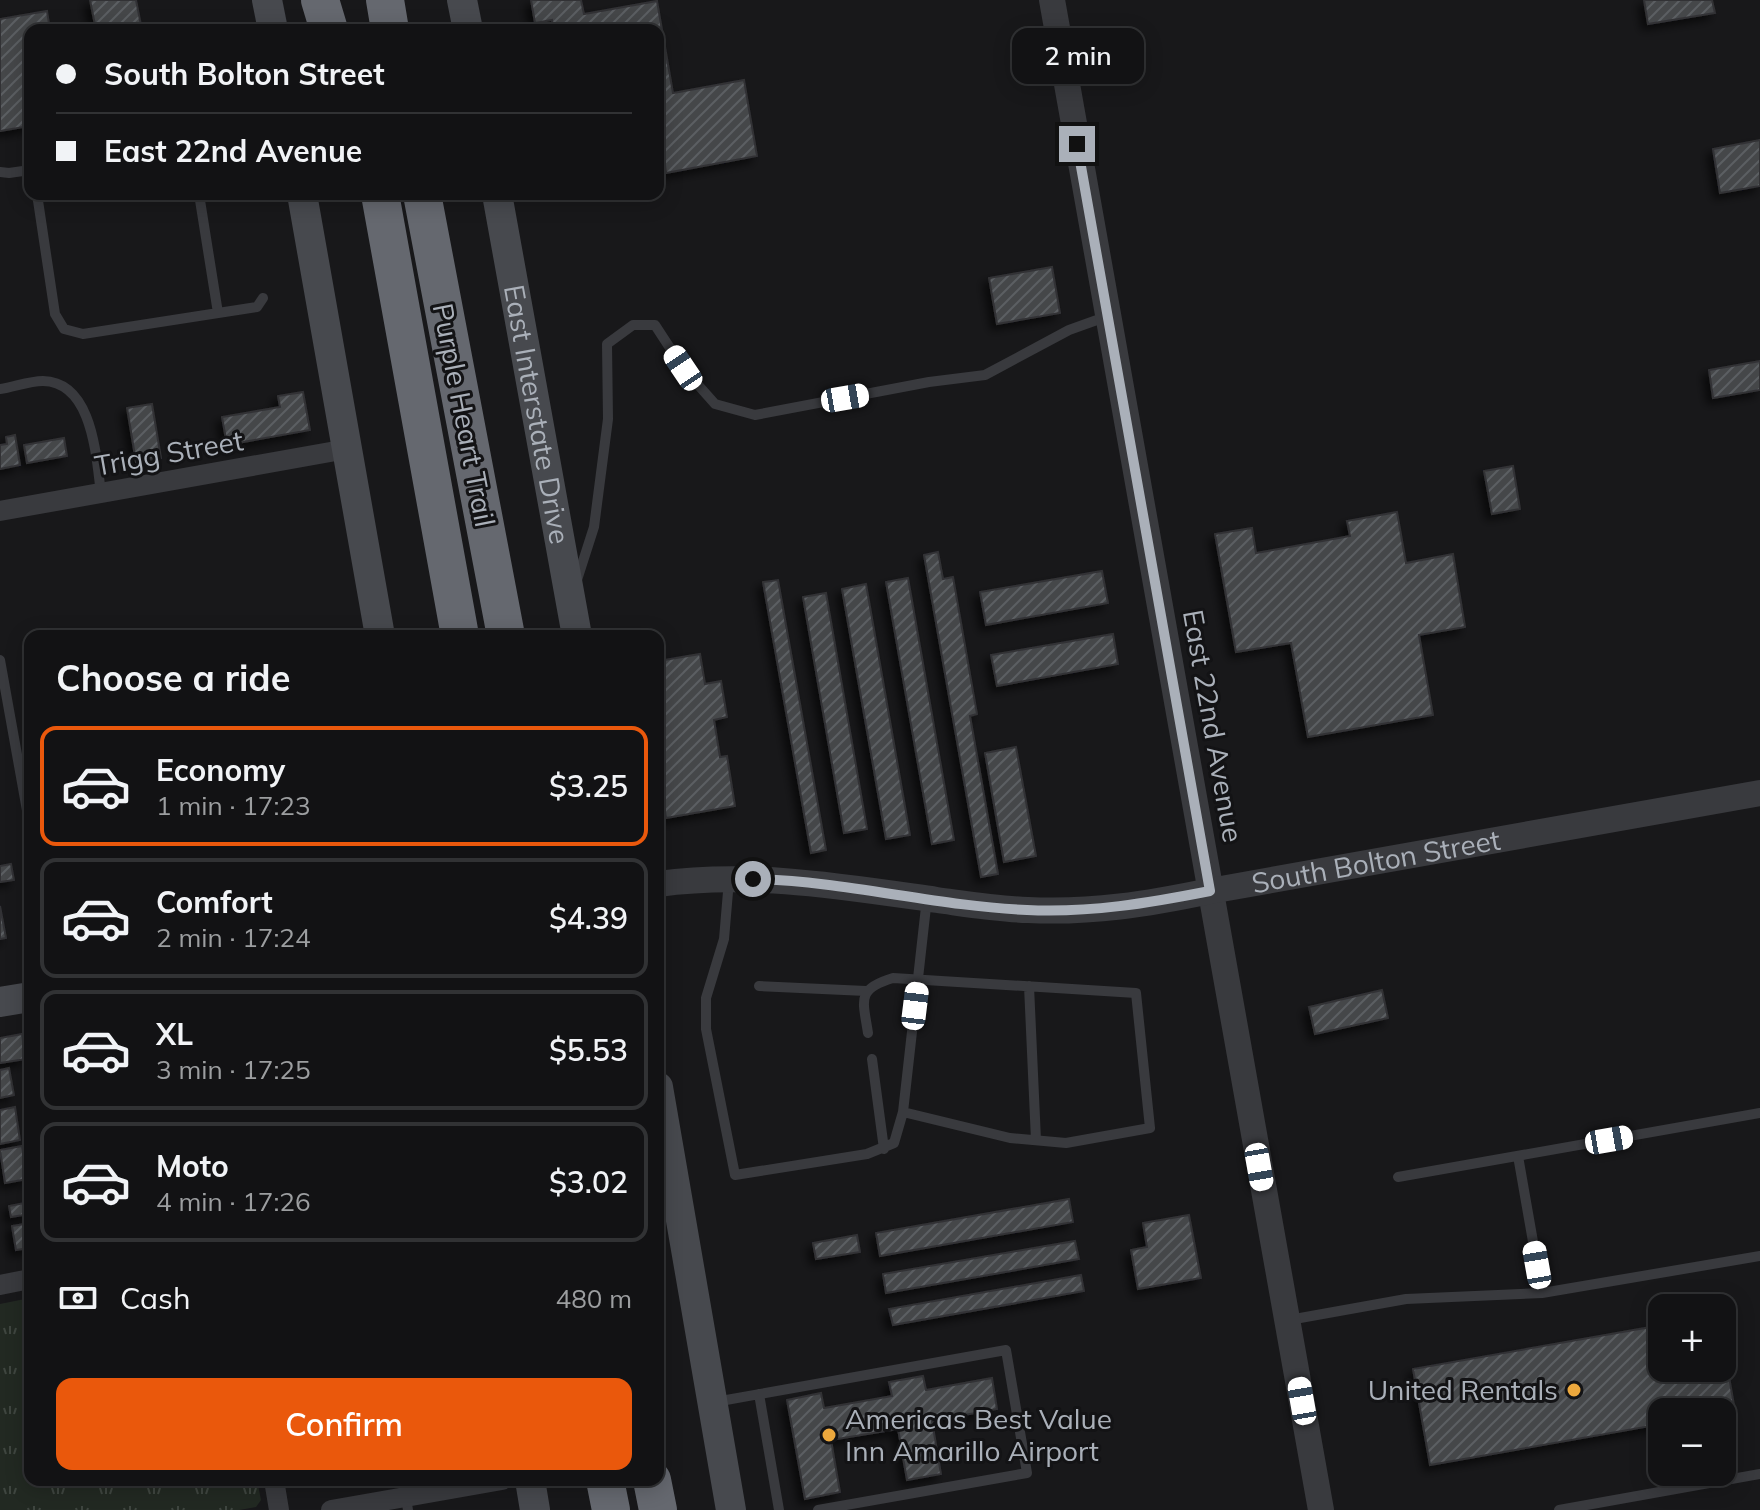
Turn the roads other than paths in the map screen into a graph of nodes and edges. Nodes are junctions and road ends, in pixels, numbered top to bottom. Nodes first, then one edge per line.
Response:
1 (267, 0) edge
2 (320, 0) edge
3 (345, 0) edge
4 (385, 0) edge
5 (412, 0) edge
6 (462, 0) edge
7 (1052, 0) edge
8 (272, 24) edge
9 (327, 24) edge
10 (349, 24) edge
11 (389, 24) edge
12 (412, 24) edge
13 (467, 24) edge
14 (24, 171) edge
15 (0, 172) edge
16 (38, 200) edge
17 (200, 200) edge
18 (303, 200) edge
19 (381, 200) edge
20 (423, 200) edge
21 (498, 200) edge
22 (263, 298) dead end
23 (218, 313) junction
24 (1108, 316) junction
25 (0, 389) edge
26 (347, 449) junction
27 (101, 493) junction
28 (0, 511) edge
29 (570, 600) junction
30 (379, 630) edge
31 (459, 630) edge
32 (505, 630) edge
33 (576, 630) edge
34 (0, 660) edge
35 (1760, 793) edge
36 (24, 794) edge
37 (729, 878) junction
38 (664, 883) edge
39 (1210, 891) junction
40 (927, 898) junction
41 (918, 980) junction
42 (759, 986) dead end
43 (1029, 986) junction
44 (866, 991) junction
45 (24, 998) edge
46 (0, 1002) edge
47 (868, 1033) dead end
48 (872, 1059) dead end
49 (903, 1112) junction
50 (1760, 1113) edge
51 (664, 1121) edge
52 (1036, 1140) junction
53 (884, 1149) junction
54 (1518, 1156) junction
55 (1398, 1177) dead end
56 (1760, 1256) edge
57 (24, 1280) edge
58 (0, 1285) edge
59 (1542, 1293) junction
60 (1287, 1320) junction
61 (759, 1394) junction
62 (713, 1402) junction
63 (1760, 1474) edge
64 (275, 1486) edge
65 (466, 1486) edge
66 (531, 1486) edge
67 (606, 1486) edge
68 (653, 1486) edge
69 (405, 1496) edge
70 (279, 1510) edge
71 (331, 1510) edge
72 (535, 1510) edge
73 (611, 1510) edge
74 (658, 1510) edge
75 (731, 1510) edge
76 (779, 1510) edge
77 (818, 1510) edge
78 (1321, 1510) edge
79 (1559, 1510) edge

1 - 8 main road
2 - 9 highway
3 - 10 highway
4 - 11 highway
5 - 12 highway
6 - 13 main road
7 - 24 street, East 22nd Avenue
14 - 15 lane
16 - 23 lane
17 - 23 lane
18 - 26 main road
19 - 31 highway, Purple Heart Trail
20 - 32 highway, Purple Heart Trail
21 - 29 main road, East Interstate Drive
22 - 23 lane
24 - 29 lane
24 - 39 street, East 22nd Avenue
25 - 27 lane
26 - 27 street, Trigg Street
26 - 30 main road
27 - 28 street, Trigg Street
29 - 33 main road, East Interstate Drive
34 - 36 lane
35 - 39 street, South Bolton Street
37 - 38 street, South Bolton Street
37 - 40 street, South Bolton Street
37 - 53 lane
39 - 40 street, South Bolton Street
39 - 60 street, East 22nd Avenue
40 - 41 lane
41 - 43 lane
41 - 44 lane
41 - 49 lane
42 - 44 lane
43 - 52 lane
43 - 52 lane
44 - 47 lane
45 - 46 main road
48 - 53 lane
49 - 52 lane
49 - 53 lane
50 - 54 lane
51 - 62 main road
54 - 55 lane
54 - 59 lane
56 - 59 lane
57 - 58 street
59 - 60 lane
60 - 78 street, East 22nd Avenue
61 - 62 lane
61 - 76 lane
61 - 77 lane
62 - 75 main road
63 - 79 lane
64 - 70 street
65 - 69 street
66 - 72 main road
67 - 73 highway
68 - 74 highway
69 - 71 street

